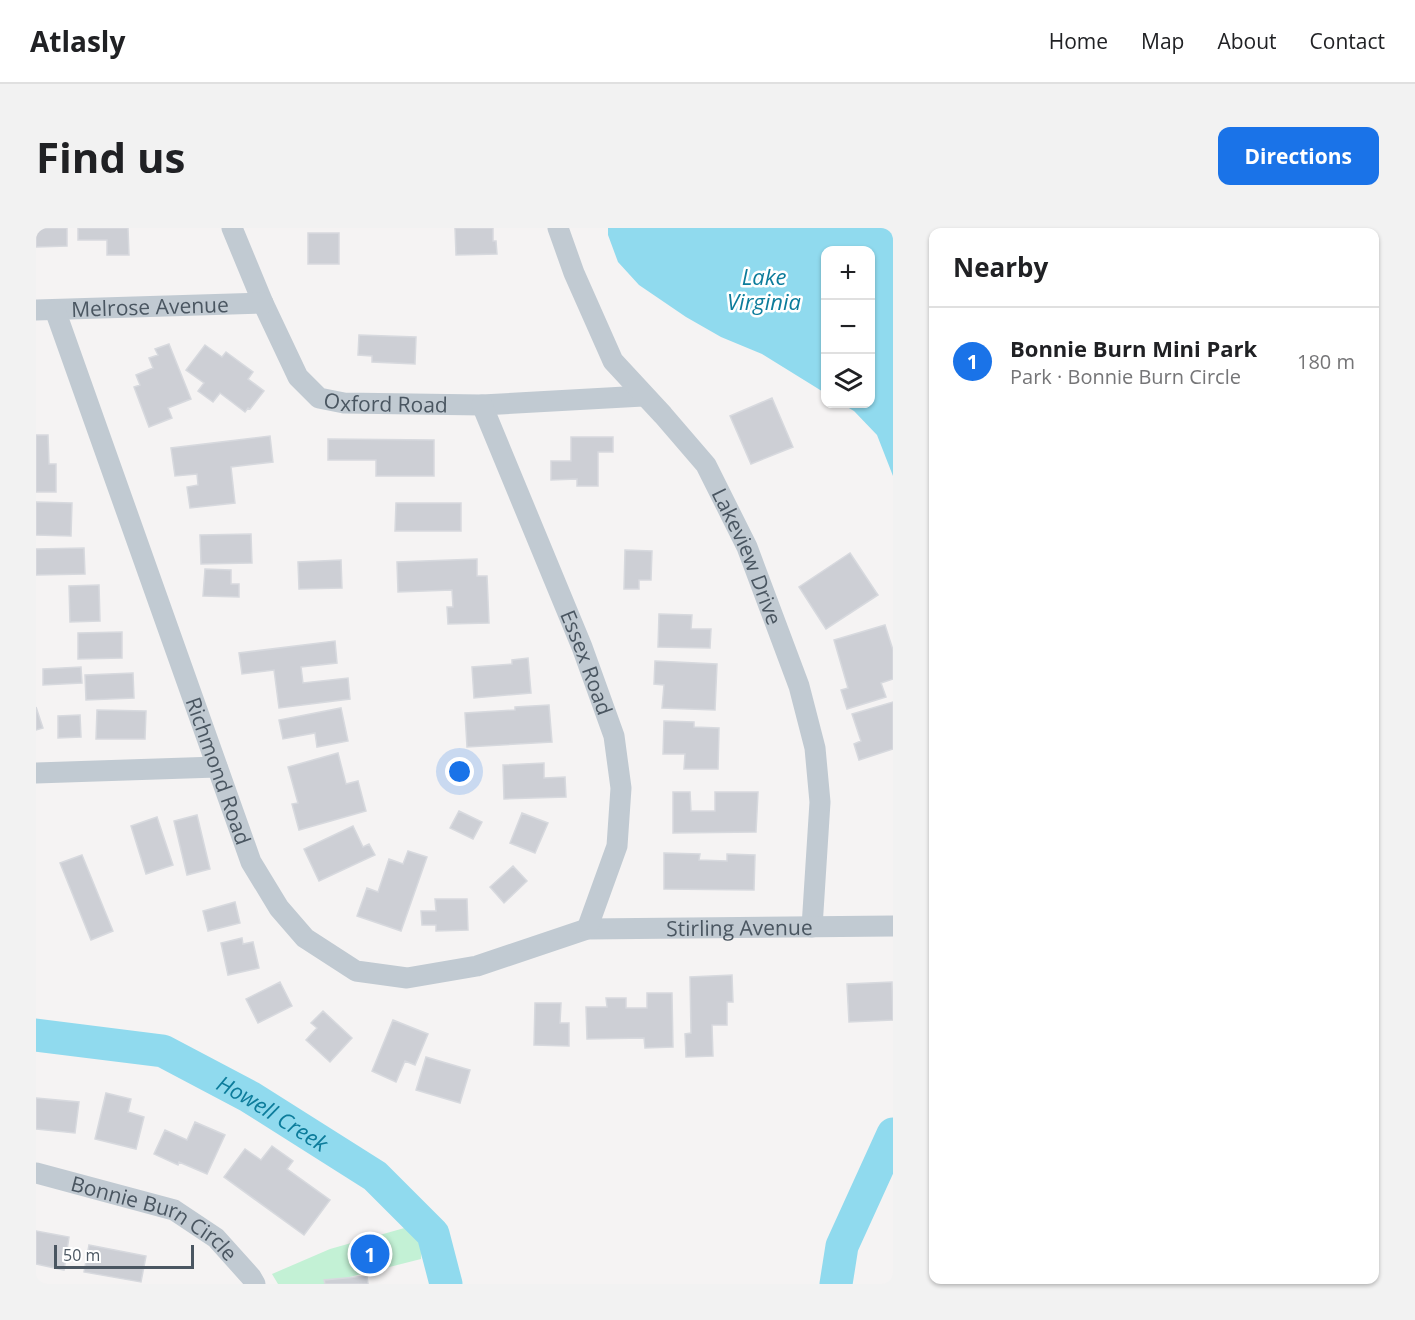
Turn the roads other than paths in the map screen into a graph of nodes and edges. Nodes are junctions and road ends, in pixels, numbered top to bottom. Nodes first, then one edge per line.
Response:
1 (232, 228) edge
2 (558, 228) edge
3 (263, 303) junction
4 (46, 310) edge
5 (644, 396) junction
6 (482, 405) junction
7 (217, 767) junction
8 (36, 772) edge
9 (893, 926) edge
10 (812, 927) junction
11 (587, 929) junction
12 (36, 1173) edge
13 (255, 1284) edge

1 - 3 street, Oxford Road
2 - 5 street, Lakeview Drive
3 - 4 street, Melrose Avenue
3 - 6 street, Oxford Road
4 - 7 street, Richmond Road
5 - 6 street, Oxford Road
5 - 10 street, Lakeview Drive
6 - 11 street, Essex Road
7 - 8 street
7 - 11 street, Richmond Road
9 - 10 street, Stirling Avenue
10 - 11 street, Stirling Avenue
12 - 13 street, Bonnie Burn Circle

